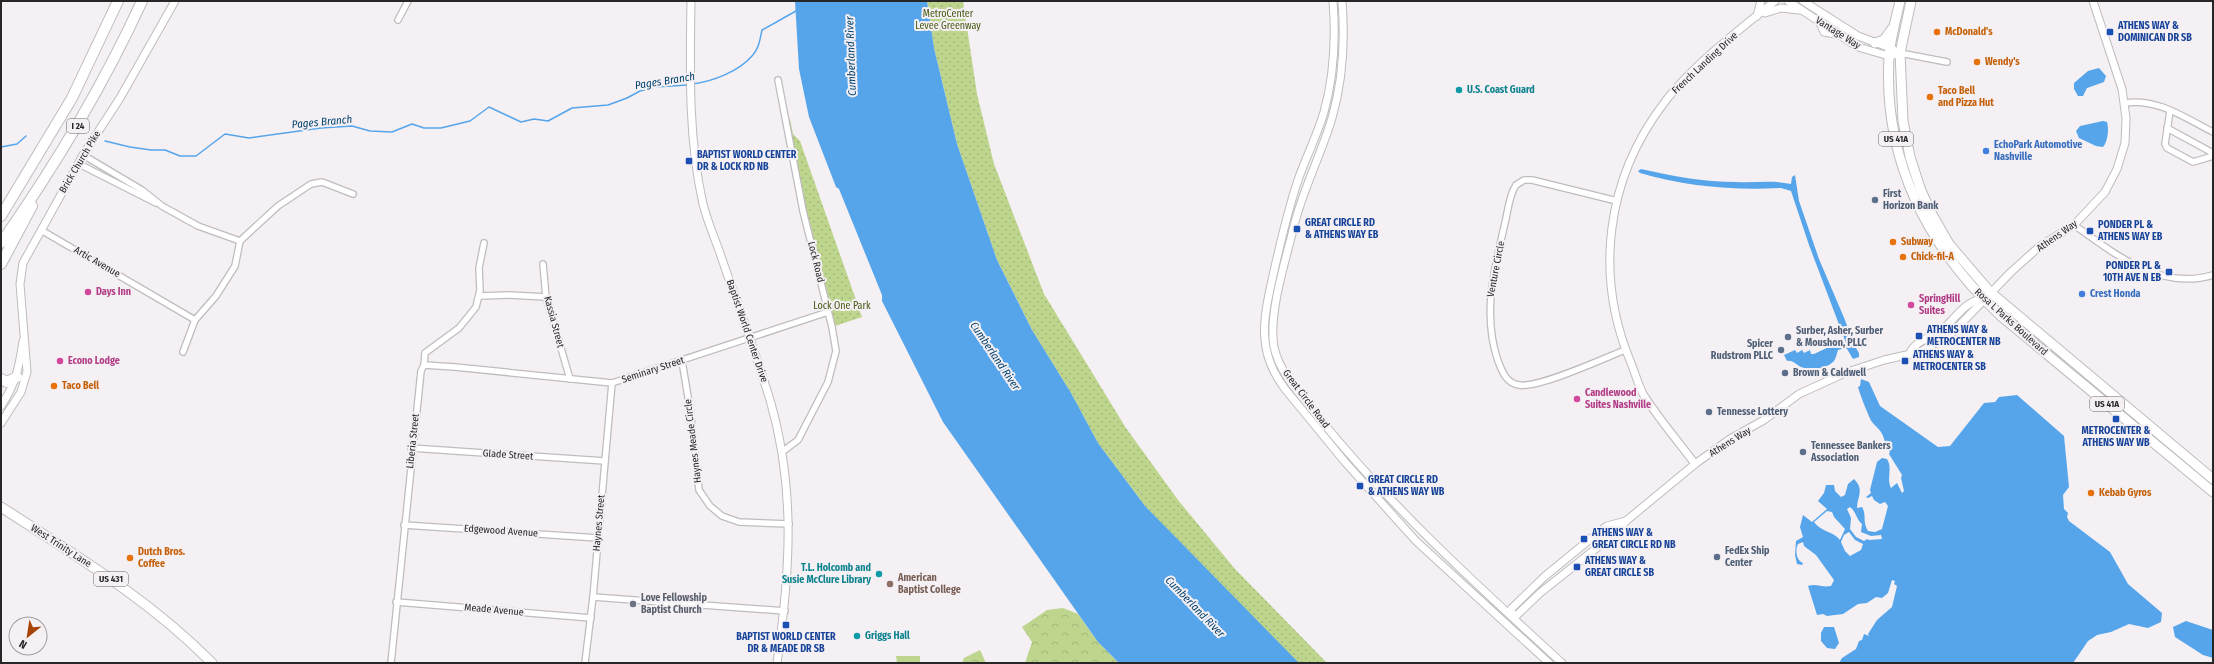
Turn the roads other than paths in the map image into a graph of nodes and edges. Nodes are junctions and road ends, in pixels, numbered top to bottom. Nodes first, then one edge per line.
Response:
1 (118, 1) edge
2 (142, 1) edge
3 (174, 1) edge
4 (408, 1) edge
5 (691, 1) edge
6 (1332, 1) edge
7 (1342, 1) edge
8 (1761, 1) edge
9 (1776, 1) edge
10 (1788, 1) edge
11 (1803, 1) edge
12 (1809, 1) edge
13 (1900, 1) edge
14 (1911, 1) edge
15 (2093, 1) edge
16 (1802, 10) junction
17 (1818, 10) junction
18 (1757, 16) junction
19 (398, 20) dead end
20 (1896, 20) junction
21 (1875, 43) junction
22 (1890, 47) junction
23 (1900, 53) junction
24 (1889, 56) junction
25 (1947, 62) dead end
26 (778, 80) dead end
27 (2125, 102) junction
28 (2170, 111) junction
29 (2167, 128) junction
30 (2213, 132) edge
31 (2213, 153) edge
32 (83, 155) junction
33 (2213, 156) edge
34 (78, 164) junction
35 (31, 167) junction
36 (38, 190) junction
37 (353, 194) dead end
38 (1617, 201) junction
39 (1, 203) edge
40 (162, 206) junction
41 (1, 216) edge
42 (2074, 225) junction
43 (40, 230) junction
44 (240, 241) junction
45 (1, 243) edge
46 (484, 243) dead end
47 (1, 264) edge
48 (543, 264) dead end
49 (2213, 275) edge
50 (478, 296) junction
51 (546, 296) junction
52 (1986, 296) junction
53 (828, 312) junction
54 (195, 320) junction
55 (24, 334) junction
56 (749, 338) junction
57 (1625, 350) junction
58 (183, 352) dead end
59 (682, 361) junction
60 (424, 366) junction
61 (17, 377) junction
62 (1, 379) edge
63 (570, 379) junction
64 (612, 384) junction
65 (1, 406) edge
66 (1, 423) edge
67 (411, 448) junction
68 (782, 452) junction
69 (605, 461) junction
70 (1695, 464) junction
71 (2213, 479) edge
72 (2213, 492) edge
73 (1, 507) edge
74 (1626, 521) junction
75 (789, 524) junction
76 (404, 525) junction
77 (598, 538) junction
78 (1558, 566) junction
79 (1545, 589) junction
80 (593, 597) junction
81 (396, 602) junction
82 (785, 611) junction
83 (1511, 615) junction
84 (591, 618) junction
85 (1504, 622) junction
86 (212, 663) edge
87 (390, 663) edge
88 (585, 663) edge
89 (777, 663) edge
90 (1548, 663) edge
91 (1562, 663) edge

1 - 35 highway, I 24
2 - 36 highway, I 24
3 - 32 street, Brick Church Pike
4 - 19 street
5 - 56 street, Baptist World Center Drive
6 - 85 street, Great Circle Road
7 - 83 street, Great Circle Road
8 - 18 street
9 - 18 street, French Landing Drive
10 - 16 street, Vantage Way
11 - 17 street, Vantage Way
12 - 17 street
13 - 20 main road, Rosa L Parks Boulevard / US 41A
14 - 23 main road, Rosa L Parks Boulevard / US 41A
15 - 27 street, Athens Way
16 - 18 street
16 - 24 street, Vantage Way
17 - 21 street, Vantage Way
18 - 38 street, French Landing Drive
20 - 21 main road
20 - 22 main road, Rosa L Parks Boulevard / US 41A
21 - 22 street, Vantage Way
22 - 23 street, Vantage Way
22 - 24 main road, Rosa L Parks Boulevard / US 41A
23 - 24 street
23 - 25 street
23 - 52 main road, Rosa L Parks Boulevard / US 41A
24 - 52 main road, Rosa L Parks Boulevard / US 41A
26 - 53 street, Lock Road
27 - 28 street
27 - 42 street, Athens Way
28 - 29 street
28 - 30 street
29 - 31 street
29 - 33 street
32 - 34 street, Brick Church Pike
32 - 40 street
34 - 40 street
34 - 43 street, Brick Church Pike
35 - 39 highway
35 - 41 highway, I 24
36 - 45 highway, I 24
36 - 47 highway
37 - 44 street
38 - 57 street, French Landing Drive
38 - 57 street, Venture Circle
40 - 44 street
42 - 49 street
42 - 52 street, Athens Way
43 - 54 street, Artic Avenue
43 - 55 street, Brick Church Pike
44 - 54 street
46 - 50 street, Liberia Street
48 - 51 street, Kassia Street
50 - 51 street
50 - 60 street, Liberia Street
51 - 63 street, Kassia Street
52 - 70 street, Athens Way
52 - 71 main road, Rosa L Parks Boulevard / US 41A
52 - 72 main road, Rosa L Parks Boulevard / US 41A
53 - 56 street, Seminary Street
53 - 68 street, Lock Road
54 - 58 street
55 - 61 street, Brick Church Pike
55 - 66 street, Brick Church Pike
56 - 59 street, Seminary Street
56 - 68 street, Baptist World Center Drive
57 - 70 street, French Landing Drive
59 - 64 street, Seminary Street
59 - 75 street, Haynes Meade Circle
60 - 63 street, Seminary Street
60 - 67 street, Liberia Street
61 - 62 highway
61 - 65 street, Brick Church Pike
63 - 64 street, Seminary Street
64 - 69 street, Haynes Street
67 - 69 street, Glade Street
67 - 76 street, Liberia Street
68 - 75 street, Baptist World Center Drive
69 - 77 street, Haynes Street
70 - 74 street, Athens Way
73 - 86 main road, West Trinity Lane / US 431
74 - 78 street, Athens Way
74 - 79 street, Athens Way
75 - 82 street, Baptist World Center Drive
76 - 77 street, Edgewood Avenue
76 - 81 street, Liberia Street
77 - 80 street, Haynes Street
78 - 79 street
78 - 83 street, Athens Way
79 - 83 street, Athens Way
80 - 82 street
80 - 84 street, Haynes Street
81 - 84 street, Meade Avenue
81 - 87 street, Liberia Street
82 - 89 street, Baptist World Center Drive
83 - 85 street, Athens Way
83 - 91 street, Great Circle Road
84 - 88 street, Haynes Street
85 - 90 street, Great Circle Road

